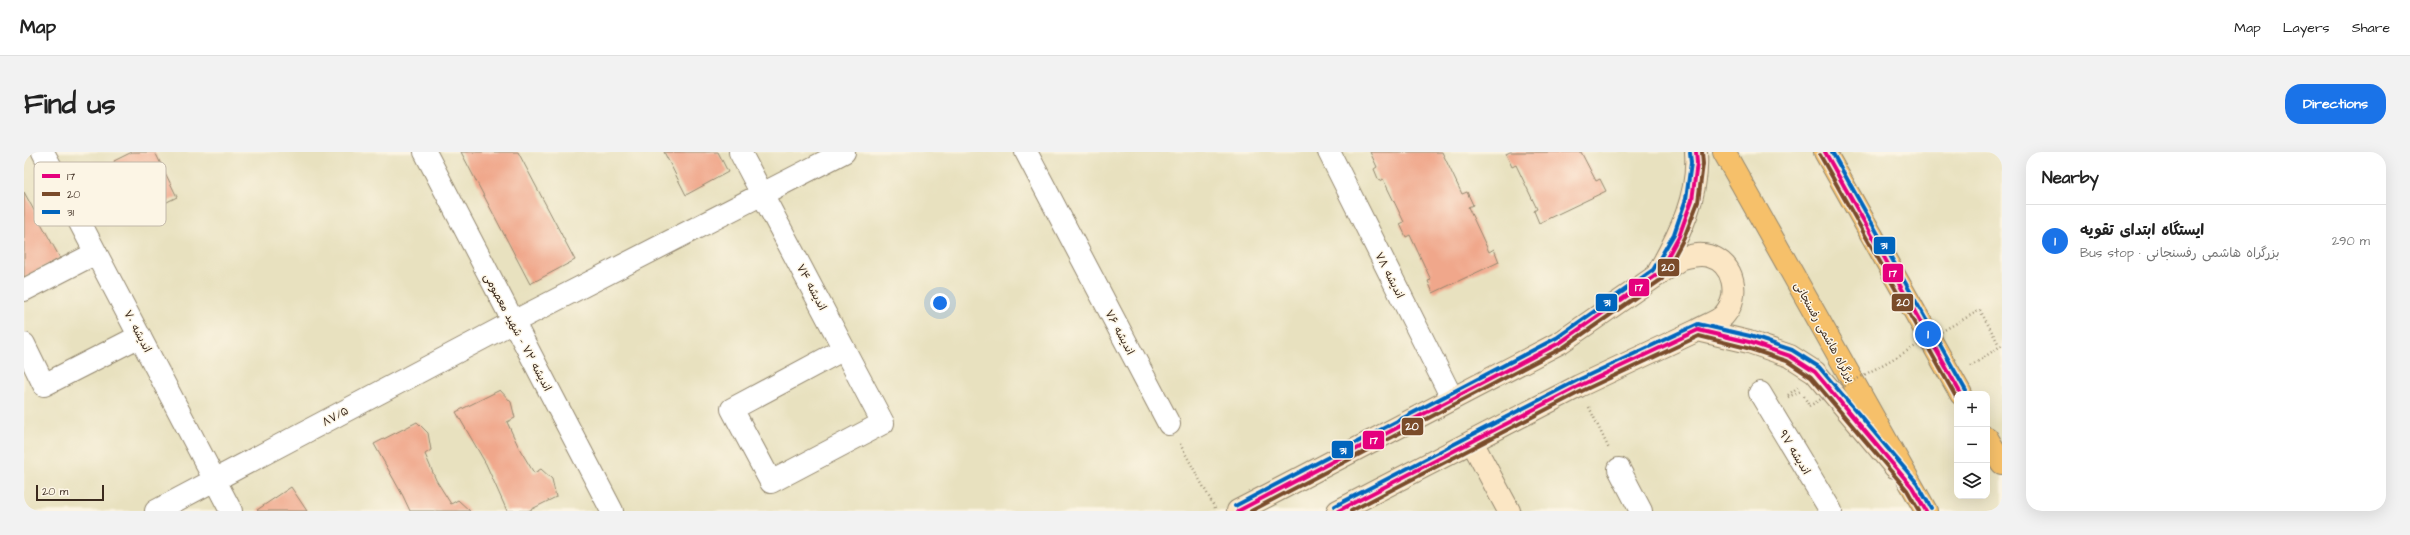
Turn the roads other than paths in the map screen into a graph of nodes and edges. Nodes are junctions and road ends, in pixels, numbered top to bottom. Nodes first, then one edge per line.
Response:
1 (43, 152) edge
2 (425, 152) edge
3 (740, 152) edge
4 (844, 152) edge
5 (1026, 152) edge
6 (1329, 152) edge
7 (1696, 152) edge
8 (1724, 152) edge
9 (1825, 152) edge
10 (48, 162) edge
11 (763, 194) junction
12 (82, 226) edge
13 (96, 253) junction
14 (1658, 274) junction
15 (24, 290) edge
16 (513, 322) junction
17 (1698, 330) junction
18 (140, 336) junction
19 (24, 344) edge
20 (844, 349) junction
21 (1957, 386) edge
22 (1760, 393) dead end
23 (1452, 398) junction
24 (1169, 424) road end
25 (1472, 442) junction
26 (1990, 443) edge
27 (2002, 464) edge
28 (1619, 469) road end
29 (215, 479) junction
30 (1912, 487) junction
31 (156, 511) edge
32 (231, 511) edge
33 (612, 511) edge
34 (1238, 511) edge
35 (1338, 511) edge
36 (1509, 511) edge
37 (1641, 511) edge
38 (1831, 511) edge
39 (1926, 511) edge

1 - 10 street, اندیشه ۷۰
2 - 16 street, اندیشه ۷۲ - شهید معصومی
3 - 11 street, اندیشه ۷۴
4 - 11 street, ۸۷/۵
5 - 24 street, اندیشه ۷۶
6 - 23 street, اندیشه ۷۸
7 - 14 main road
8 - 30 highway, بزرگراه هاشمی رفسنجانی
9 - 21 highway
11 - 16 street, ۸۷/۵
11 - 20 street, اندیشه ۷۴
12 - 13 street, اندیشه ۷۰
13 - 15 street
13 - 18 street, اندیشه ۷۰
14 - 17 main road
14 - 23 main road
16 - 29 street, ۸۷/۵
16 - 33 street, اندیشه ۷۲ - شهید معصومی
17 - 25 main road
17 - 30 main road
18 - 19 street
18 - 29 street, اندیشه ۷۰
20 - 20 street, اندیشه ۷۴
22 - 38 street, اندیشه ۹۷
23 - 34 main road
25 - 35 main road
25 - 36 main road
26 - 27 highway
28 - 37 street
29 - 31 street, ۸۷/۵
29 - 32 street, اندیشه ۷۰
30 - 39 highway, بزرگراه هاشمی رفسنجانی

